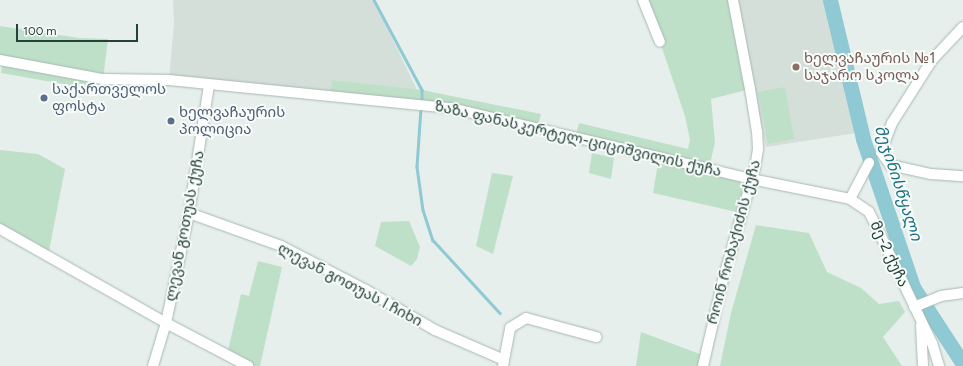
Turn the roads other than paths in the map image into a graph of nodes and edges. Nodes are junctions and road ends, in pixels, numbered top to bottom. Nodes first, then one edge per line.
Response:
1 (643, 0) edge
2 (733, 0) edge
3 (963, 27) edge
4 (660, 42) dead end
5 (0, 60) edge
6 (209, 85) junction
7 (869, 163) dead end
8 (963, 176) edge
9 (751, 179) junction
10 (850, 199) junction
11 (189, 213) junction
12 (0, 229) edge
13 (963, 293) edge
14 (917, 306) junction
15 (921, 321) junction
16 (166, 323) junction
17 (596, 337) dead end
18 (503, 363) edge
19 (153, 366) edge
20 (248, 366) edge
21 (703, 366) edge
22 (923, 366) edge
23 (939, 366) edge

1 - 4 street
2 - 9 street, როინ რობაქიძის ქუჩა
3 - 8 street
5 - 6 street, ზაზა ფანასკერტელ-ციციშვილის ქუჩა
6 - 9 street, ზაზა ფანასკერტელ-ციციშვილის ქუჩა
6 - 11 street, ლევან გოთუას ქუჩა
7 - 10 street
9 - 10 street, მე-2 ქუჩა
9 - 21 street, როინ რობაქიძის ქუჩა
10 - 14 street, მე-2 ქუჩა
11 - 16 street, ლევან გოთუას ქუჩა
11 - 18 street, ლევან გოთუას I ჩიხი
12 - 16 street
13 - 14 street
14 - 15 street, მე-2 ქუჩა
15 - 22 street
15 - 23 street, მე-2 ქუჩა
16 - 19 street, ლევან გოთუას ქუჩა
16 - 20 street
17 - 18 street

